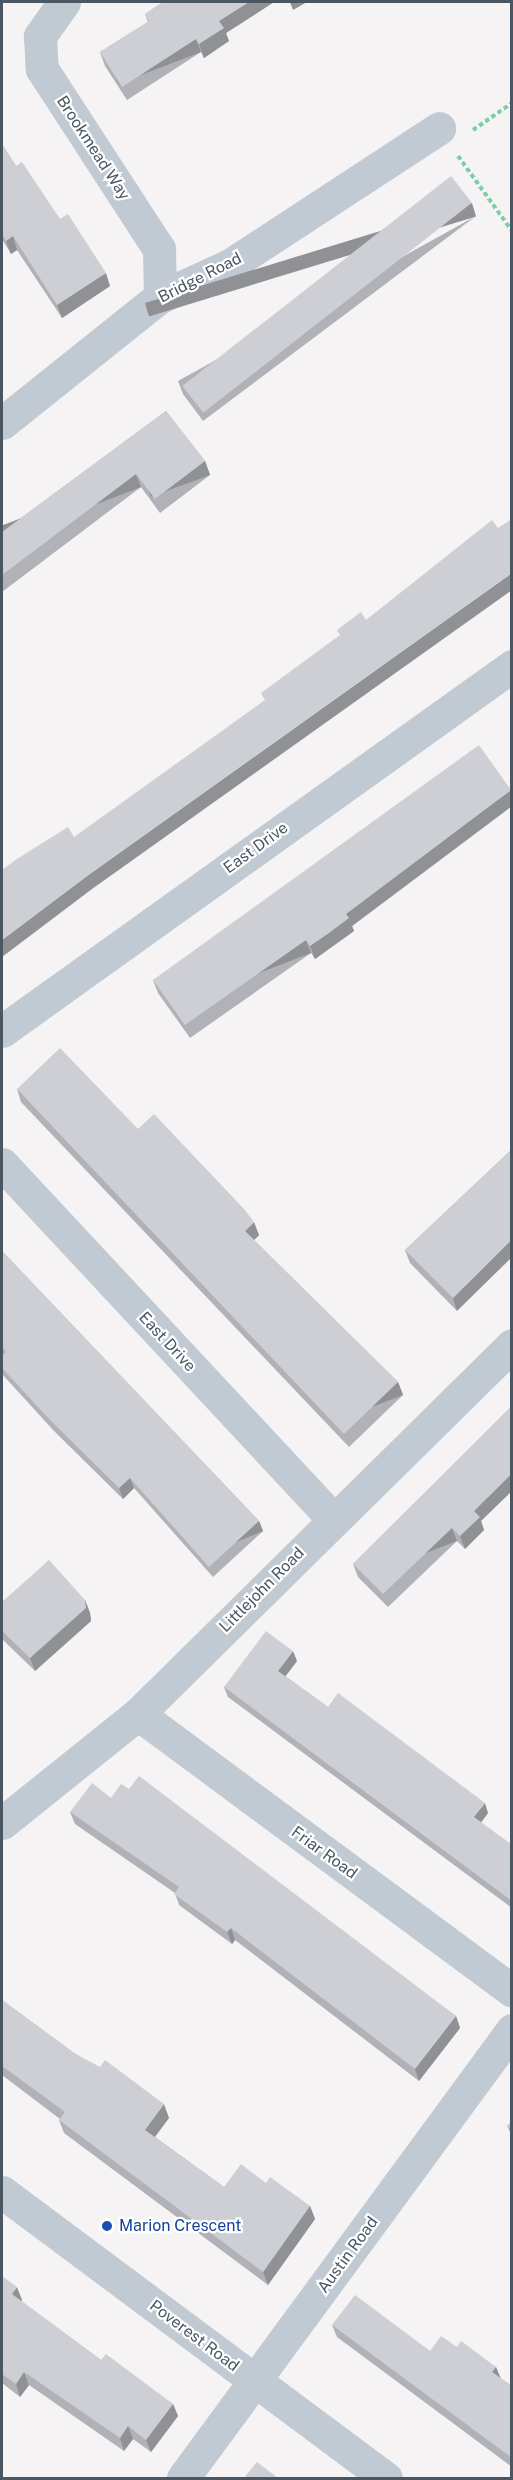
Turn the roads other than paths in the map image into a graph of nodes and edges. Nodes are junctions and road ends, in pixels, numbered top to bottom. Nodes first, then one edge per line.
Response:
1 (64, 2) edge
2 (444, 137) road end
3 (160, 297) junction
4 (2, 423) edge
5 (512, 666) edge
6 (2, 1031) edge
7 (2, 1164) edge
8 (512, 1345) edge
9 (333, 1519) junction
10 (138, 1714) junction
11 (2, 1823) edge
12 (512, 1991) edge
13 (512, 2030) edge
14 (2, 2192) edge
15 (255, 2381) junction
16 (183, 2478) edge
17 (386, 2478) edge

1 - 3 street, Brookmead Way
2 - 3 street, Bridge Road
3 - 4 street, Bridge Road
5 - 6 street, East Drive
7 - 9 street, East Drive
8 - 9 street, Littlejohn Road
9 - 10 street, Littlejohn Road
10 - 11 street, Littlejohn Road
10 - 12 street, Friar Road
13 - 15 street, Austin Road
14 - 15 street, Poverest Road
15 - 16 street, Austin Road
15 - 17 street, Poverest Road

